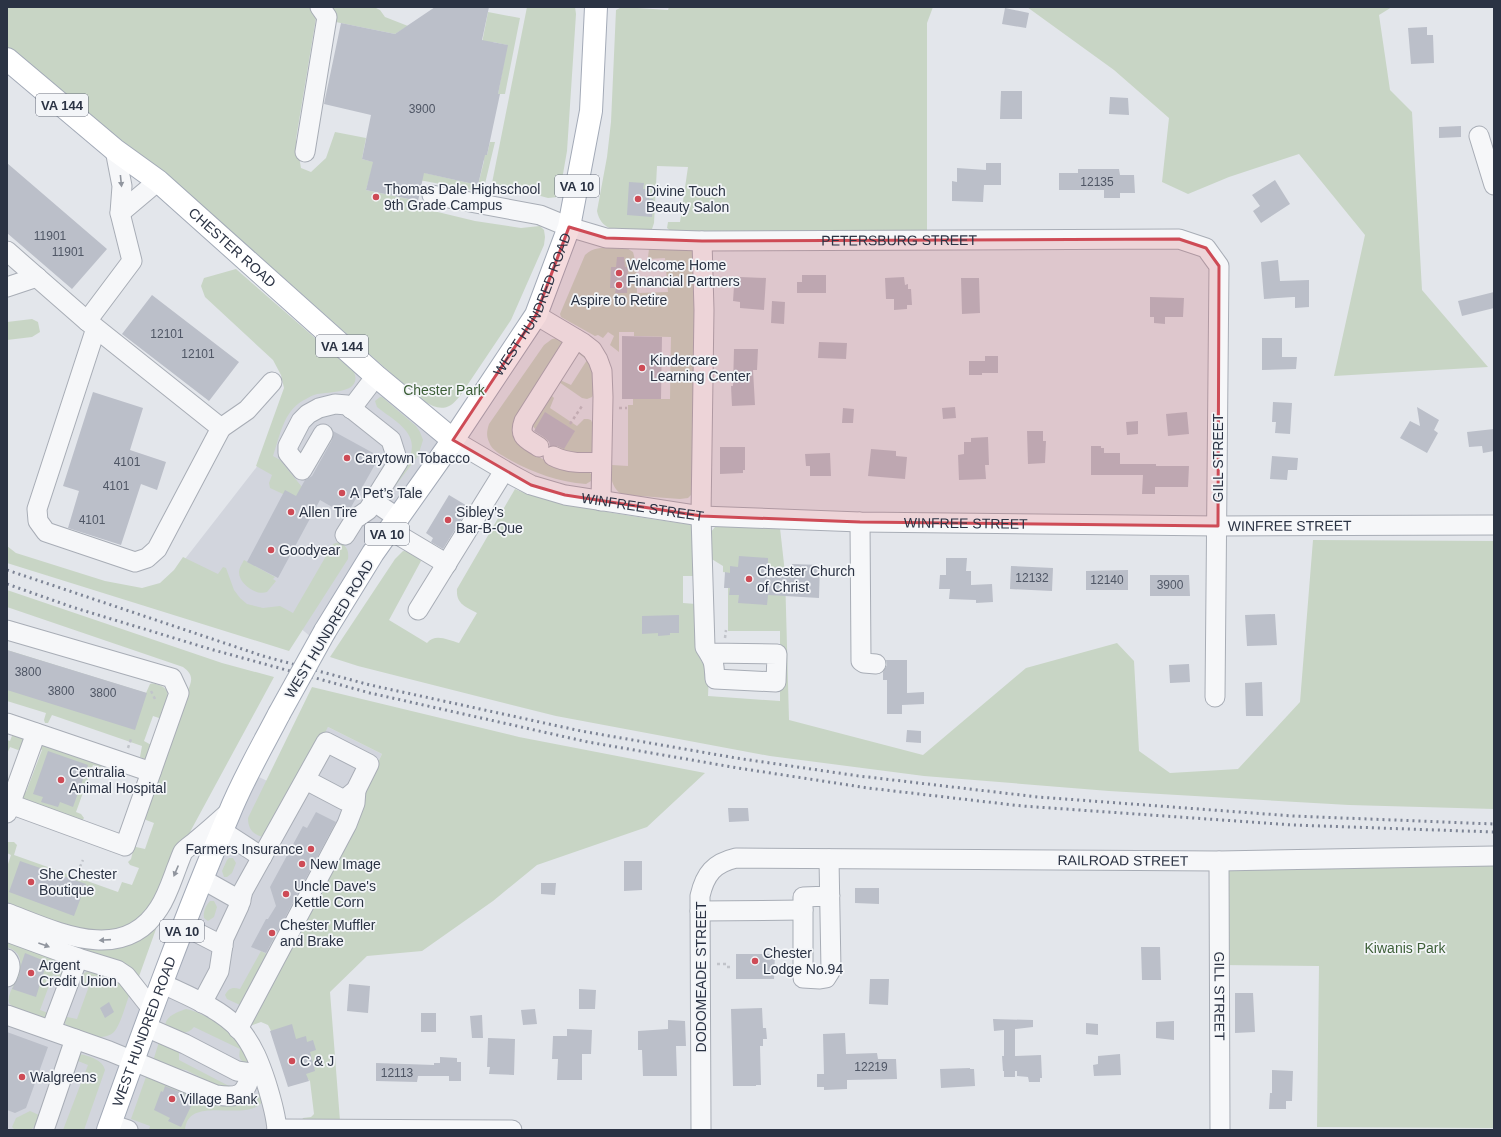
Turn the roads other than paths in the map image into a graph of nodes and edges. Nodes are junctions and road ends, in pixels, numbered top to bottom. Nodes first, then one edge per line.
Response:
1 (320, 7) edge
2 (596, 7) edge
3 (7, 59) edge
4 (1479, 136) dead end
5 (116, 150) junction
6 (305, 152) dead end
7 (158, 181) junction
8 (1494, 185) edge
9 (432, 195) dead end
10 (120, 213) junction
11 (570, 226) junction
12 (702, 241) junction
13 (7, 251) edge
14 (1219, 266) joint
15 (37, 277) junction
16 (7, 287) edge
17 (536, 315) junction
18 (91, 324) junction
19 (576, 339) junction
20 (376, 376) junction
21 (272, 382) dead end
22 (351, 409) junction
23 (221, 428) junction
24 (322, 434) dead end
25 (453, 440) junction
26 (601, 462) junction
27 (504, 471) junction
28 (373, 501) junction
29 (601, 501) junction
30 (701, 516) junction
31 (860, 522) junction
32 (394, 524) junction
33 (1494, 525) edge
34 (1218, 526) junction
35 (345, 535) dead end
36 (446, 564) junction
37 (418, 610) dead end
38 (7, 630) edge
39 (709, 653) dead end
40 (876, 664) dead end
41 (1215, 697) dead end
42 (7, 723) edge
43 (36, 733) junction
44 (151, 772) junction
45 (306, 780) junction
46 (356, 790) junction
47 (9, 808) edge
48 (226, 822) junction
49 (1494, 856) edge
50 (262, 857) junction
51 (751, 858) joint
52 (829, 859) junction
53 (1219, 861) junction
54 (202, 879) junction
55 (830, 896) junction
56 (241, 901) junction
57 (803, 910) junction
58 (700, 911) junction
59 (7, 913) edge
60 (184, 926) junction
61 (7, 932) edge
62 (223, 946) junction
63 (78, 958) junction
64 (7, 959) edge
65 (7, 977) edge
66 (161, 983) junction
67 (202, 1004) junction
68 (7, 1015) edge
69 (149, 1018) junction
70 (7, 1028) edge
71 (46, 1029) junction
72 (238, 1029) junction
73 (75, 1039) junction
74 (133, 1060) junction
75 (256, 1071) junction
76 (116, 1128) edge
77 (44, 1130) edge
78 (277, 1130) edge
79 (512, 1130) edge
80 (701, 1130) edge
81 (1220, 1130) edge

1 - 6 street
2 - 11 main road, WEST HUNDRED ROAD / VA 10
3 - 5 main road, CHESTER ROAD / VA 144
4 - 8 street
5 - 7 main road, CHESTER ROAD / VA 144
5 -> 10 street
7 - 10 street
7 - 20 main road, CHESTER ROAD / VA 144
9 - 11 street, PETERSBURG STREET
10 - 18 street
11 - 12 street, PETERSBURG STREET
11 - 17 main road, WEST HUNDRED ROAD / VA 10
12 - 14 street, PETERSBURG STREET
12 - 30 street
13 - 15 street
14 - 34 street, GILL STREET
15 - 16 street
15 - 18 street
17 - 19 street
17 - 25 main road, WEST HUNDRED ROAD / VA 10
18 - 23 street
18 - 23 street
19 - 26 street
19 - 26 street
20 - 22 street
20 - 25 main road, CHESTER ROAD / VA 144
21 - 23 street
22 - 24 street
22 - 28 street
25 - 27 street, WINFREE STREET
25 - 32 main road, WEST HUNDRED ROAD / VA 10
26 - 29 street
27 - 29 street, WINFREE STREET
27 - 36 street
28 - 32 street
28 - 35 street
29 - 30 street, WINFREE STREET
30 - 31 street, WINFREE STREET
30 - 39 street
31 - 34 street, WINFREE STREET
31 - 40 street
32 - 36 street
32 - 48 main road, WEST HUNDRED ROAD / VA 10, bridge
33 - 34 street, WINFREE STREET
34 - 41 street, GILL STREET
36 - 37 street
38 - 44 street
42 - 43 street
43 - 44 street
43 - 47 street
44 - 47 street
45 - 46 street
45 - 46 street
45 - 50 street
46 - 72 street
48 - 50 street
48 - 54 main road, WEST HUNDRED ROAD / VA 10
48 -> 59 street
49 - 53 street, RAILROAD STREET
50 - 56 street
51 - 52 street, RAILROAD STREET
51 - 58 street, DODOMEADE STREET
52 - 53 street, RAILROAD STREET
52 - 55 street
53 - 81 street, GILL STREET
54 - 56 street
54 - 60 main road, WEST HUNDRED ROAD / VA 10
55 - 57 street
55 - 57 street
56 - 62 street
57 - 58 street
58 - 80 street, DODOMEADE STREET
60 - 62 street
60 - 66 main road, WEST HUNDRED ROAD / VA 10
61 -> 63 street
62 - 67 street
63 - 69 street
63 - 71 street
64 - 65 street
66 - 67 street
66 - 69 main road, WEST HUNDRED ROAD / VA 10
67 - 72 street
68 - 71 street
69 - 74 main road, WEST HUNDRED ROAD / VA 10
69 - 75 street
70 - 71 street
71 - 73 street
72 - 75 street
73 - 74 street
73 - 77 street
74 - 75 street
74 - 76 main road, WEST HUNDRED ROAD / VA 10
75 - 78 street
78 - 79 street

